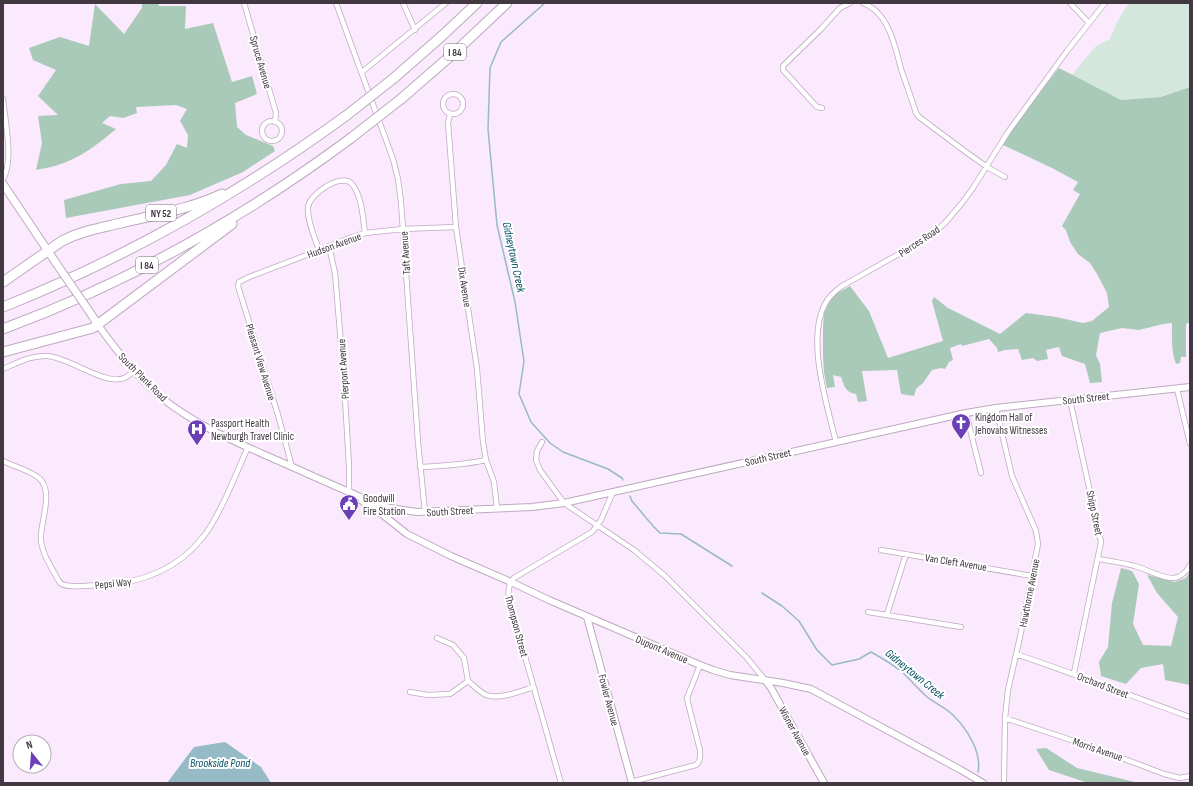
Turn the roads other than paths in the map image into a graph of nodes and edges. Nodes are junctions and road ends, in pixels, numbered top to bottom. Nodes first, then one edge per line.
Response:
1 (244, 3) edge
2 (336, 3) edge
3 (403, 3) edge
4 (446, 3) edge
5 (477, 3) edge
6 (506, 3) edge
7 (850, 3) edge
8 (863, 3) edge
9 (1070, 3) edge
10 (1105, 3) edge
11 (1089, 23) junction
12 (415, 30) junction
13 (362, 72) junction
14 (3, 99) edge
15 (822, 108) dead end
16 (450, 114) junction
17 (275, 122) junction
18 (987, 166) junction
19 (272, 168) junction
20 (1005, 177) dead end
21 (3, 179) edge
22 (3, 184) edge
23 (283, 186) junction
24 (456, 227) junction
25 (403, 229) junction
26 (365, 234) junction
27 (329, 246) junction
28 (319, 250) junction
29 (48, 251) junction
30 (3, 282) edge
31 (243, 303) joint
32 (3, 307) edge
33 (98, 325) junction
34 (3, 329) edge
35 (3, 352) edge
36 (3, 369) edge
37 (134, 371) junction
38 (1190, 387) edge
39 (1177, 388) junction
40 (1070, 400) junction
41 (996, 408) junction
42 (966, 413) junction
43 (542, 442) dead end
44 (836, 442) junction
45 (1190, 444) edge
46 (248, 447) junction
47 (486, 460) junction
48 (3, 461) edge
49 (292, 467) junction
50 (420, 467) junction
51 (980, 473) dead end
52 (349, 492) junction
53 (613, 492) junction
54 (564, 503) junction
55 (497, 508) junction
56 (425, 512) junction
57 (598, 524) junction
58 (881, 550) dead end
59 (906, 554) junction
60 (1098, 558) junction
61 (1190, 564) edge
62 (1032, 576) junction
63 (511, 582) junction
64 (868, 612) dead end
65 (887, 614) junction
66 (587, 617) junction
67 (961, 627) dead end
68 (437, 638) dead end
69 (1016, 654) junction
70 (700, 665) junction
71 (1074, 673) junction
72 (765, 680) junction
73 (468, 681) junction
74 (534, 687) junction
75 (410, 692) dead end
76 (1190, 717) edge
77 (1005, 718) junction
78 (1190, 776) edge
79 (632, 782) edge
80 (1004, 782) edge
81 (561, 783) edge
82 (824, 783) edge
83 (983, 783) edge
84 (1010, 783) edge

1 - 17 street, Spruce Avenue
2 - 13 street, Taft Avenue
3 - 12 street
4 - 12 street
5 - 19 highway, I 84, bridge
6 - 23 highway, I 84, bridge
7 - 15 street
8 - 18 street
9 - 11 street
10 - 11 street, Pierces Road
11 - 18 street, Pierces Road
12 - 13 street
13 - 25 street, Taft Avenue
14 - 21 street
16 - 16 street
16 - 24 street, Dix Avenue
17 - 17 street, Spruce Avenue
18 - 20 street
18 - 44 street, Pierces Road
19 - 29 highway, NY 52
19 - 32 highway, I 84
22 - 29 main road, South Plank Road
23 - 33 highway
23 - 34 highway, I 84
24 - 25 street, Hudson Avenue
24 - 47 street, Dix Avenue
25 - 26 street, Hudson Avenue
25 - 50 street, Taft Avenue
26 - 27 street, Hudson Avenue
26 - 28 street
27 - 28 street, Hudson Avenue
27 - 52 street, Pierpont Avenue
28 - 31 street, Hudson Avenue
29 - 30 highway
29 - 33 main road, South Plank Road, bridge
31 - 49 street, Pleasant View Avenue
33 - 35 highway
33 - 37 street, South Plank Road
36 - 37 street
37 - 46 street, South Plank Road
38 - 39 street, South Street
39 - 40 street, South Street
39 - 45 street
40 - 41 street, South Street
40 - 60 street, Shipp Street
41 - 42 street, South Street
41 - 62 street, Hawthorne Avenue
42 - 44 street, South Street
42 - 51 street
43 - 54 street
44 - 53 street, South Street
46 - 48 street, Pepsi Way
46 - 49 street, South Plank Road
47 - 50 street
47 - 55 street, Dix Avenue
49 - 52 street, South Plank Road
50 - 56 street, Taft Avenue
52 - 56 street, South Street
52 - 63 street, Dupont Avenue
53 - 54 street, South Street
53 - 57 street, Thompson Street
54 - 55 street, South Street
54 - 57 street
55 - 56 street, South Street
57 - 63 street, Thompson Street
57 - 72 street
58 - 59 street, Van Cleft Avenue
59 - 62 street, Van Cleft Avenue
59 - 65 street
60 - 61 street
60 - 71 street, Shipp Street
62 - 69 street, Hawthorne Avenue
63 - 66 street, Dupont Avenue
63 - 74 street, Thompson Street
64 - 65 street
65 - 67 street
66 - 70 street, Dupont Avenue
66 - 79 street, Fowler Avenue
68 - 73 street
69 - 71 street, Orchard Street
69 - 77 street, Hawthorne Avenue
70 - 72 street, Dupont Avenue
70 - 79 street
71 - 76 street, Orchard Street
72 - 82 street, Wisner Avenue
72 - 83 street, Dupont Avenue
73 - 74 street
73 - 75 street
74 - 81 street, Thompson Street
77 - 78 street, Morris Avenue
77 - 80 street, Hawthorne Avenue
80 - 84 street

